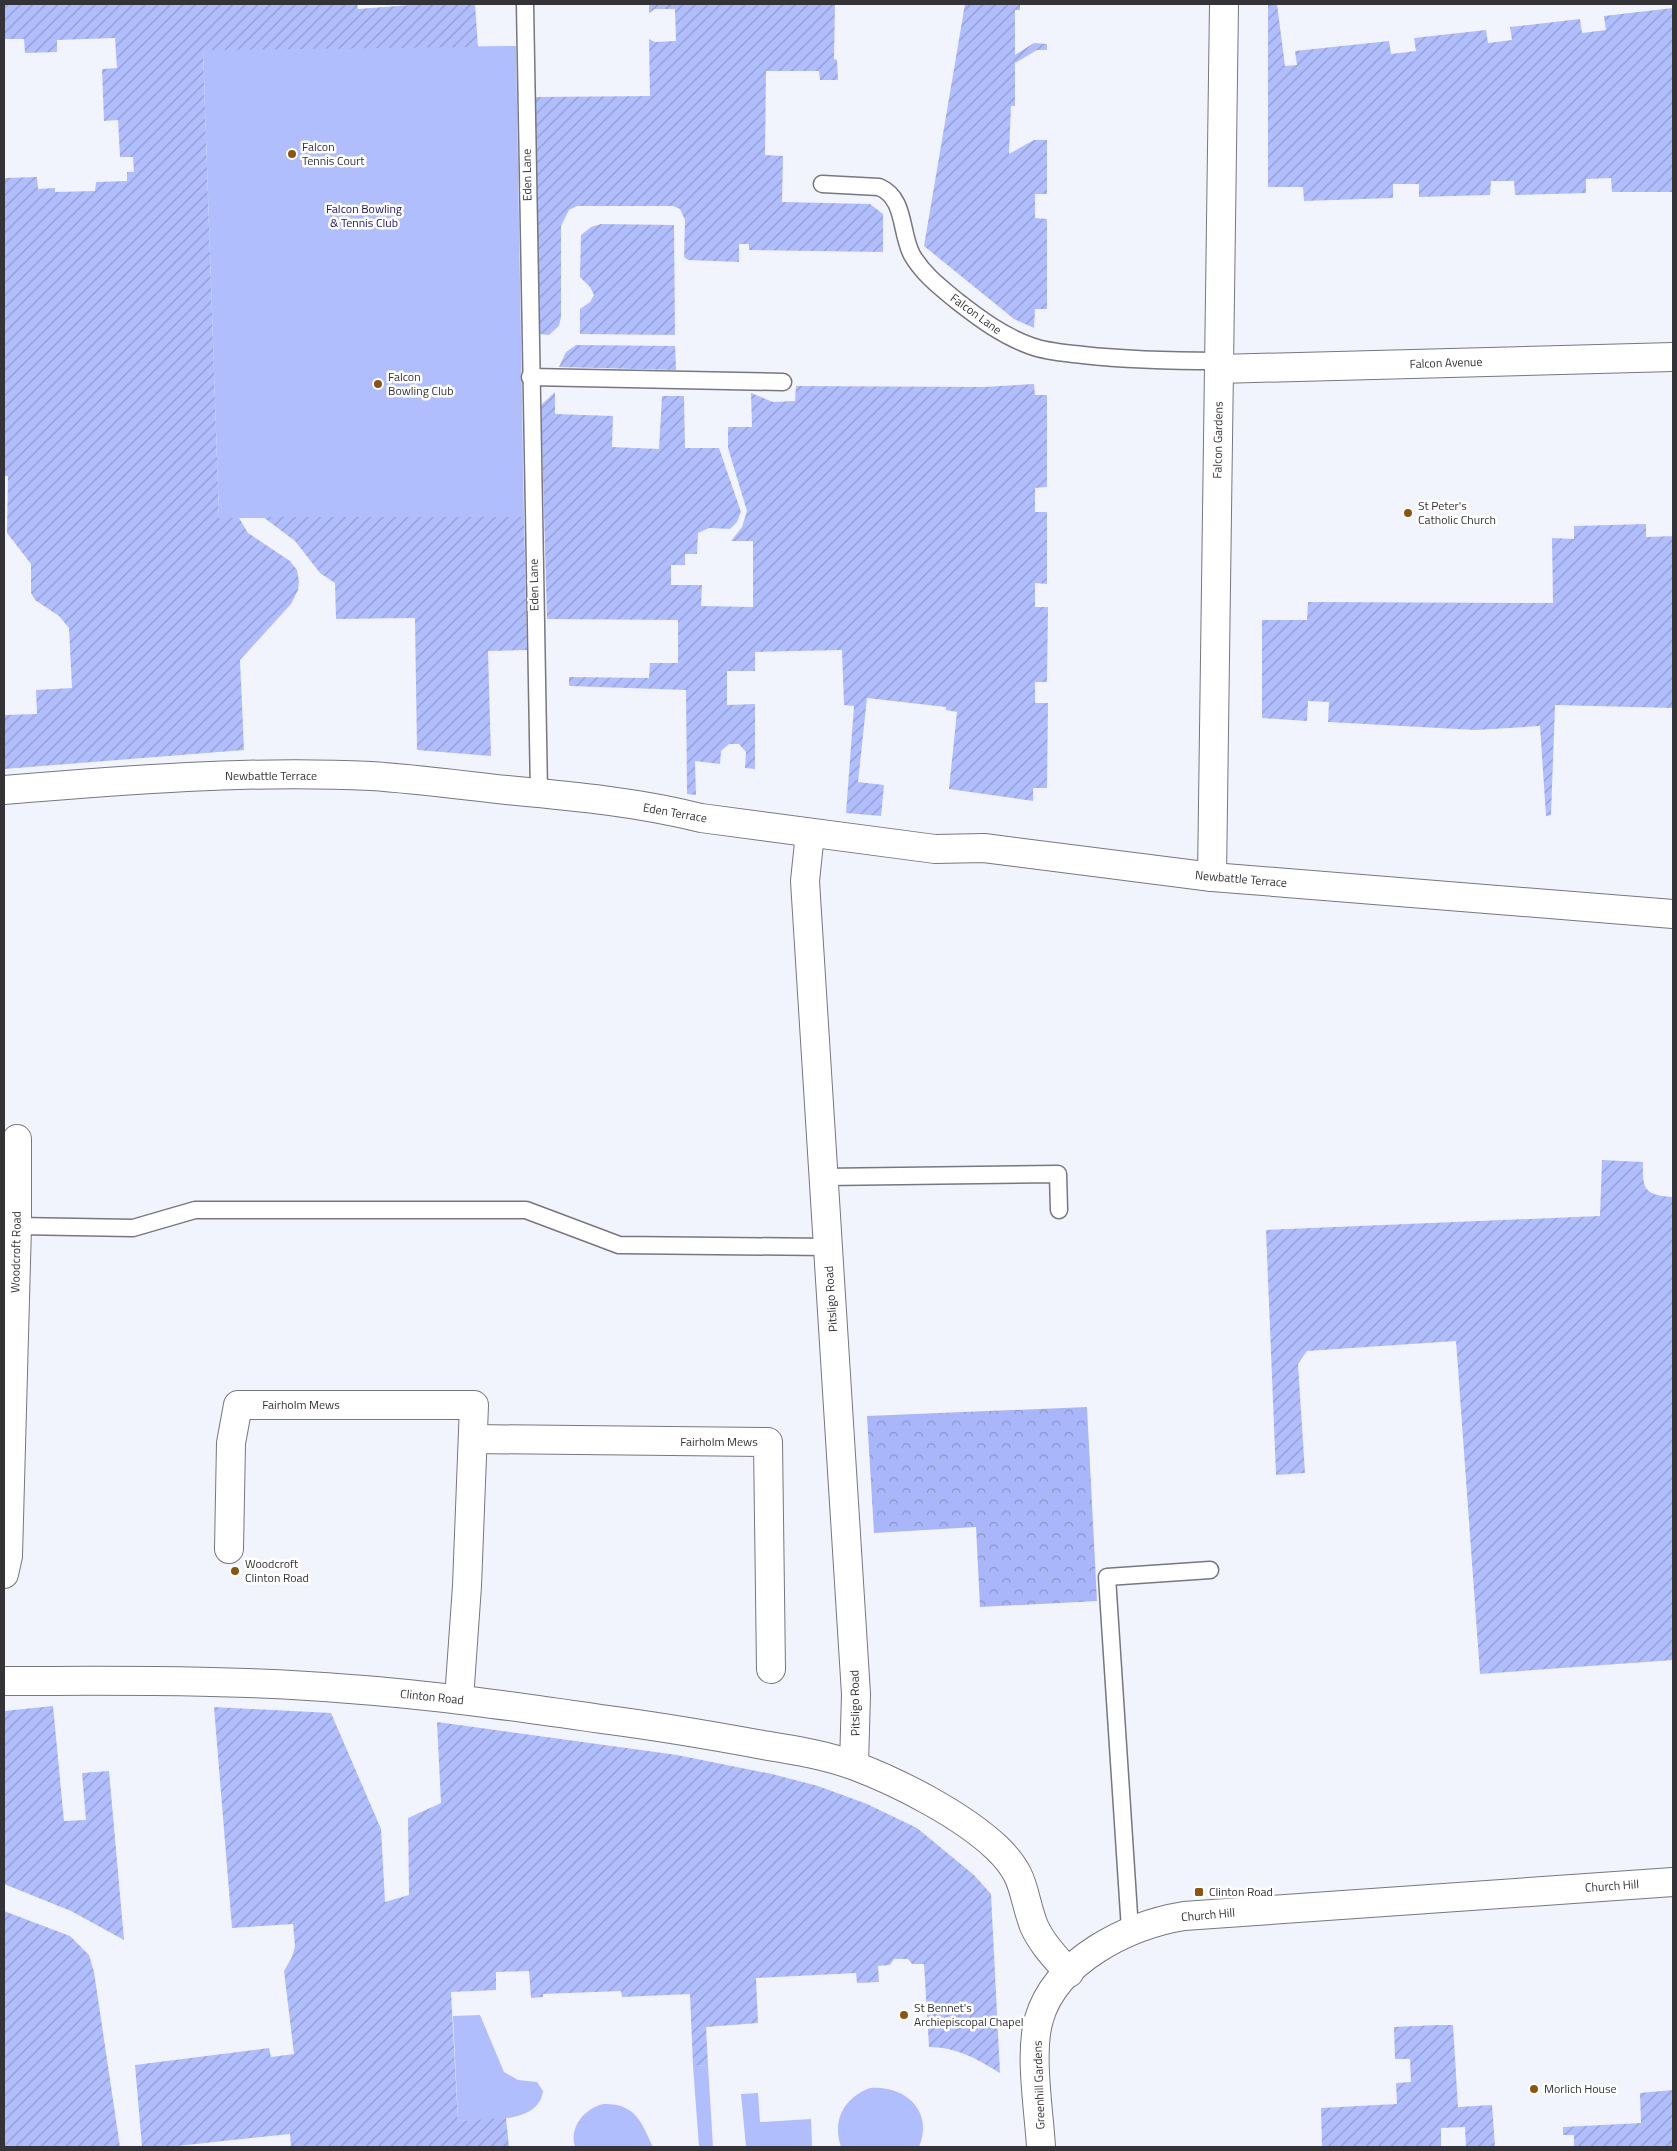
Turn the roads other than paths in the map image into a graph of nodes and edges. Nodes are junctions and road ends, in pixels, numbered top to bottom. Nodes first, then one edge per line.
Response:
1 (525, 4) edge
2 (1224, 4) edge
3 (822, 184) dead end
4 (1673, 357) edge
5 (1219, 365) junction
6 (530, 377) junction
7 (783, 382) dead end
8 (4, 790) edge
9 (539, 793) junction
10 (810, 833) junction
11 (1212, 877) junction
12 (1673, 914) edge
13 (17, 1139) dead end
14 (823, 1177) junction
15 (1058, 1210) dead end
16 (17, 1226) junction
17 (828, 1247) junction
18 (473, 1439) junction
19 (229, 1549) dead end
20 (1210, 1570) dead end
21 (4, 1574) edge
22 (771, 1669) dead end
23 (4, 1681) edge
24 (459, 1699) junction
25 (854, 1765) junction
26 (1673, 1882) edge
27 (1130, 1930) junction
28 (1069, 1972) junction
29 (1041, 2147) edge

1 - 6 lane, Eden Lane
2 - 5 street, Falcon Gardens
3 - 5 lane, Falcon Lane
4 - 5 street, Falcon Avenue
5 - 11 street, Falcon Gardens
6 - 7 lane
6 - 9 lane, Eden Lane
8 - 9 street, Newbattle Terrace
9 - 10 street, Eden Terrace
10 - 11 street, Newbattle Terrace
10 - 14 street, Pitsligo Road
11 - 12 street, Newbattle Terrace
13 - 16 street, Woodcroft Road
14 - 15 lane
14 - 17 street, Pitsligo Road
16 - 17 lane
16 - 21 street, Woodcroft Road
17 - 25 street, Pitsligo Road
18 - 19 street, Fairholm Mews
18 - 22 street, Fairholm Mews
18 - 24 street, Fairholm Mews
20 - 27 lane
23 - 24 street, Clinton Road
24 - 25 street, Clinton Road
25 - 28 street
26 - 27 street, Church Hill
27 - 28 street, Church Hill
28 - 29 street, Greenhill Gardens

